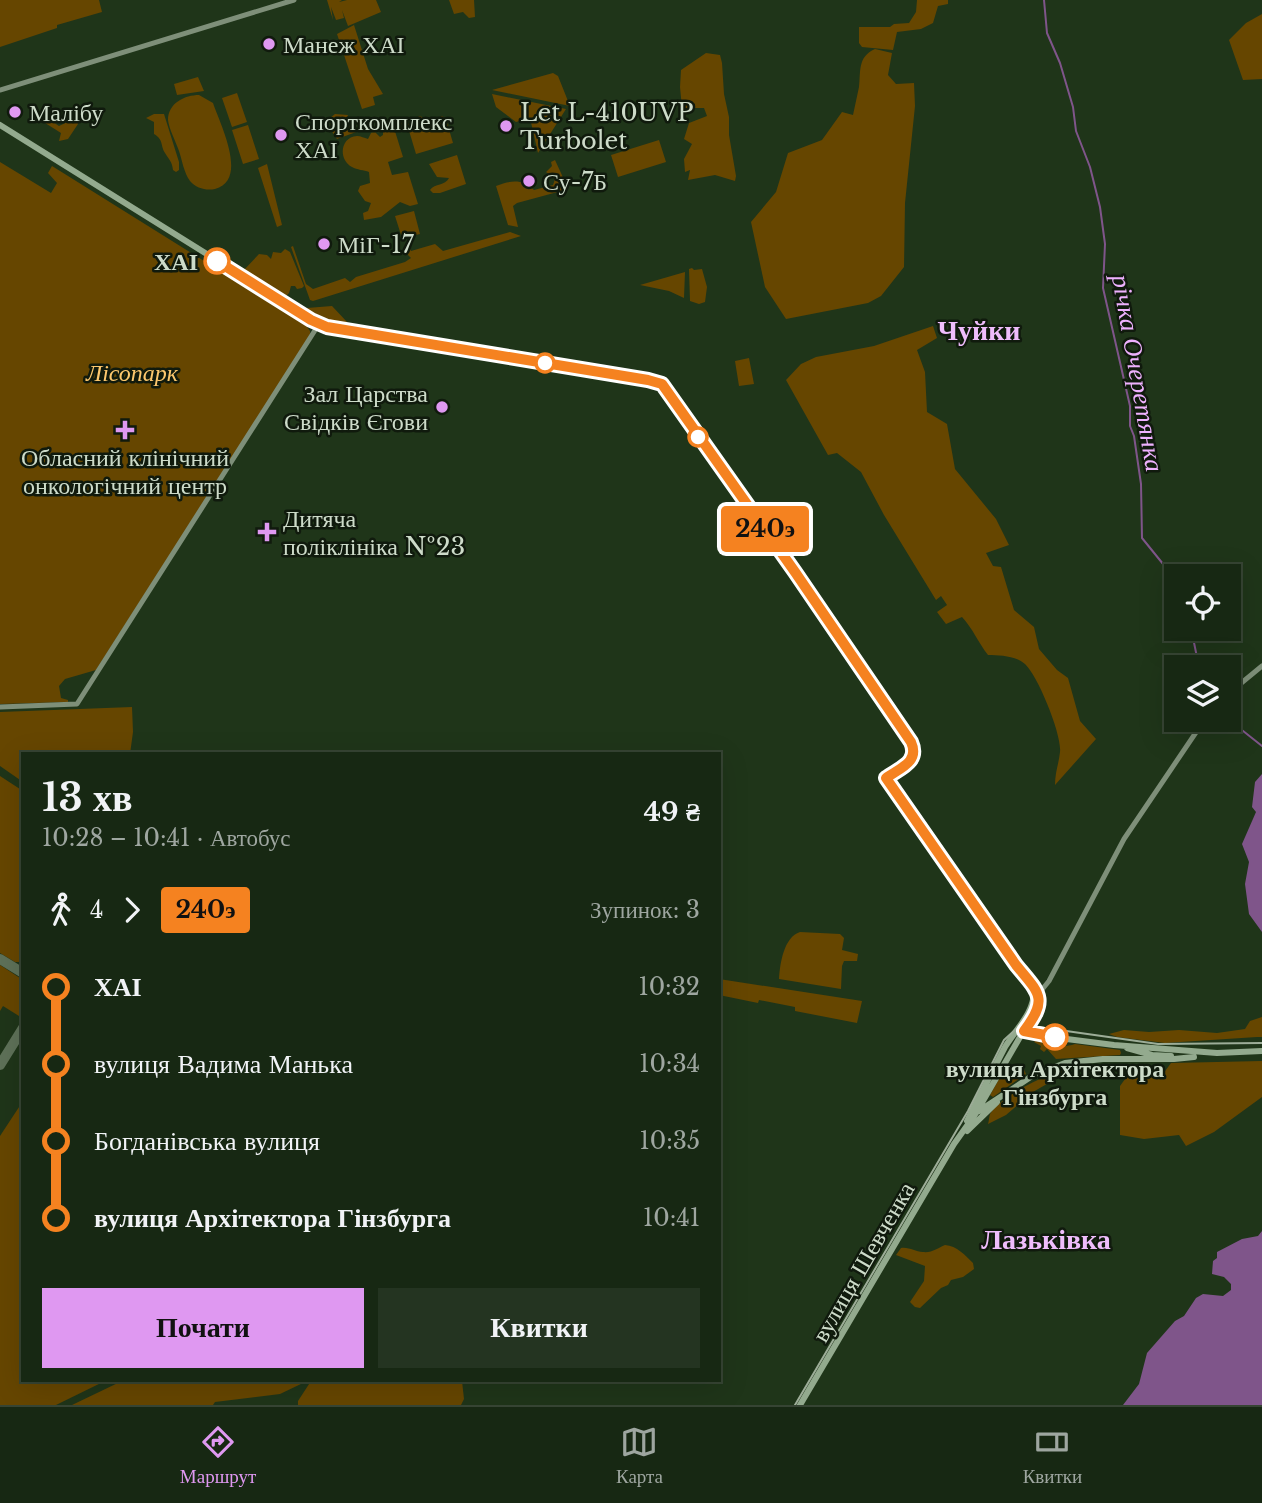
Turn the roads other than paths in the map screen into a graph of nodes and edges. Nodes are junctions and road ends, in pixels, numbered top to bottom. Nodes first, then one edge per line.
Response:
1 (294, 0) edge
2 (0, 90) edge
3 (0, 125) edge
4 (319, 324) junction
5 (1262, 666) edge
6 (1241, 683) edge
7 (0, 707) edge
8 (1196, 732) edge
9 (1037, 997) junction
10 (1021, 1029) junction
11 (1118, 1046) junction
12 (1262, 1051) edge
13 (1194, 1054) junction
14 (1152, 1055) junction
15 (1117, 1059) junction
16 (1018, 1084) junction
17 (985, 1093) junction
18 (994, 1099) junction
19 (976, 1113) junction
20 (964, 1127) junction
21 (958, 1139) junction
22 (800, 1405) edge

1 - 2 street
3 - 4 main road
4 - 7 street
4 - 9 main road
5 - 6 street
8 - 9 street
9 - 10 main road, вулиця Шевченка
10 - 11 main road
10 - 17 main road, вулиця Шевченка
11 - 13 main road
11 - 14 main road
11 - 15 main road
12 - 13 main road
13 - 14 main road
13 - 15 main road
14 - 15 main road
15 - 16 main road
16 - 18 main road
16 - 21 main road
17 - 18 main road
17 - 19 main road
17 - 20 main road, вулиця Шевченка
18 - 19 main road
19 - 20 main road
19 - 21 main road, вулиця Шевченка
20 - 21 main road, вулиця Шевченка
21 - 22 main road, вулиця Шевченка

